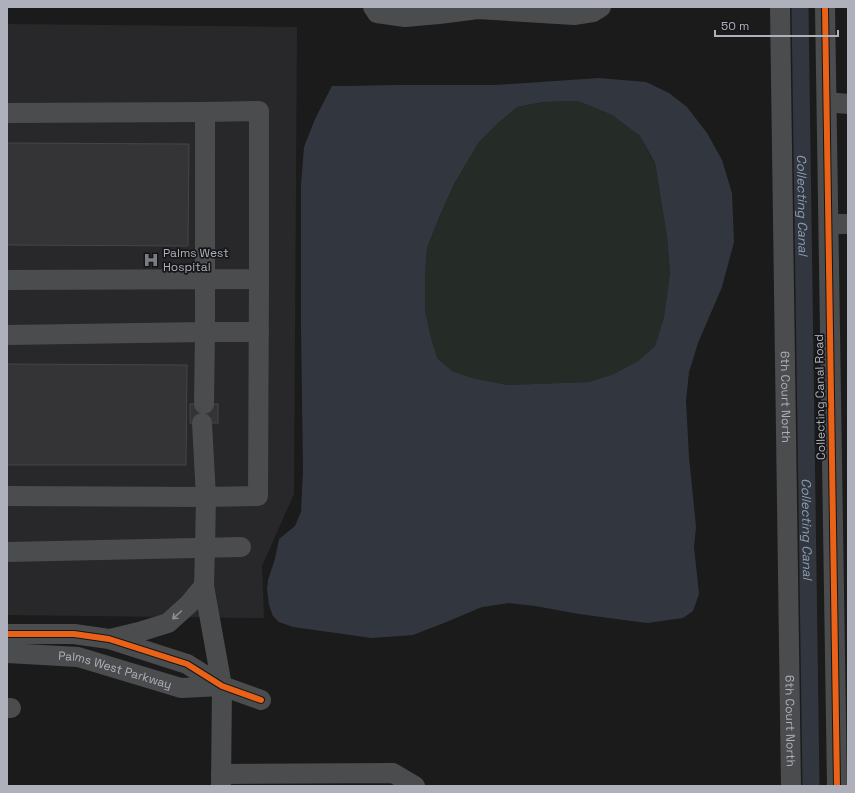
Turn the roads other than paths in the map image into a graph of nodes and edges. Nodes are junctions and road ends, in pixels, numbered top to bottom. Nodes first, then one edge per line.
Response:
1 (373, 7) edge
2 (601, 7) edge
3 (780, 7) edge
4 (825, 7) edge
5 (827, 102) junction
6 (848, 104) edge
7 (205, 112) junction
8 (7, 113) edge
9 (838, 224) edge
10 (259, 279) junction
11 (7, 280) edge
12 (205, 280) junction
13 (205, 332) junction
14 (259, 332) junction
15 (7, 335) edge
16 (840, 453) edge
17 (7, 496) edge
18 (206, 497) junction
19 (241, 547) dead end
20 (206, 548) junction
21 (7, 552) edge
22 (204, 586) junction
23 (7, 634) edge
24 (110, 639) junction
25 (7, 653) edge
26 (222, 686) junction
27 (261, 700) dead end
28 (221, 780) edge
29 (268, 780) edge
30 (415, 786) edge
31 (791, 786) edge
32 (837, 786) edge

1 - 2 street
3 - 31 street, 6th Court North
4 - 5 street, Collecting Canal Road
5 - 6 street
5 - 9 street, Collecting Canal Road
7 - 8 street
7 - 10 street
7 - 12 street
9 - 16 street, Collecting Canal Road
10 - 12 street
10 - 14 street
11 - 12 street
12 - 13 street
13 - 14 street
13 - 15 street
13 - 18 street
14 - 18 street
16 - 32 street, Collecting Canal Road
17 - 18 street
18 - 20 street
19 - 20 street
20 - 21 street
20 - 22 street
22 -> 24 street
22 - 26 street
23 - 24 street, Palms West Parkway
24 - 26 street, Palms West Parkway
25 - 26 street, Palms West Parkway
26 - 27 street, Palms West Parkway
26 - 28 street
28 - 29 street
29 - 30 street

